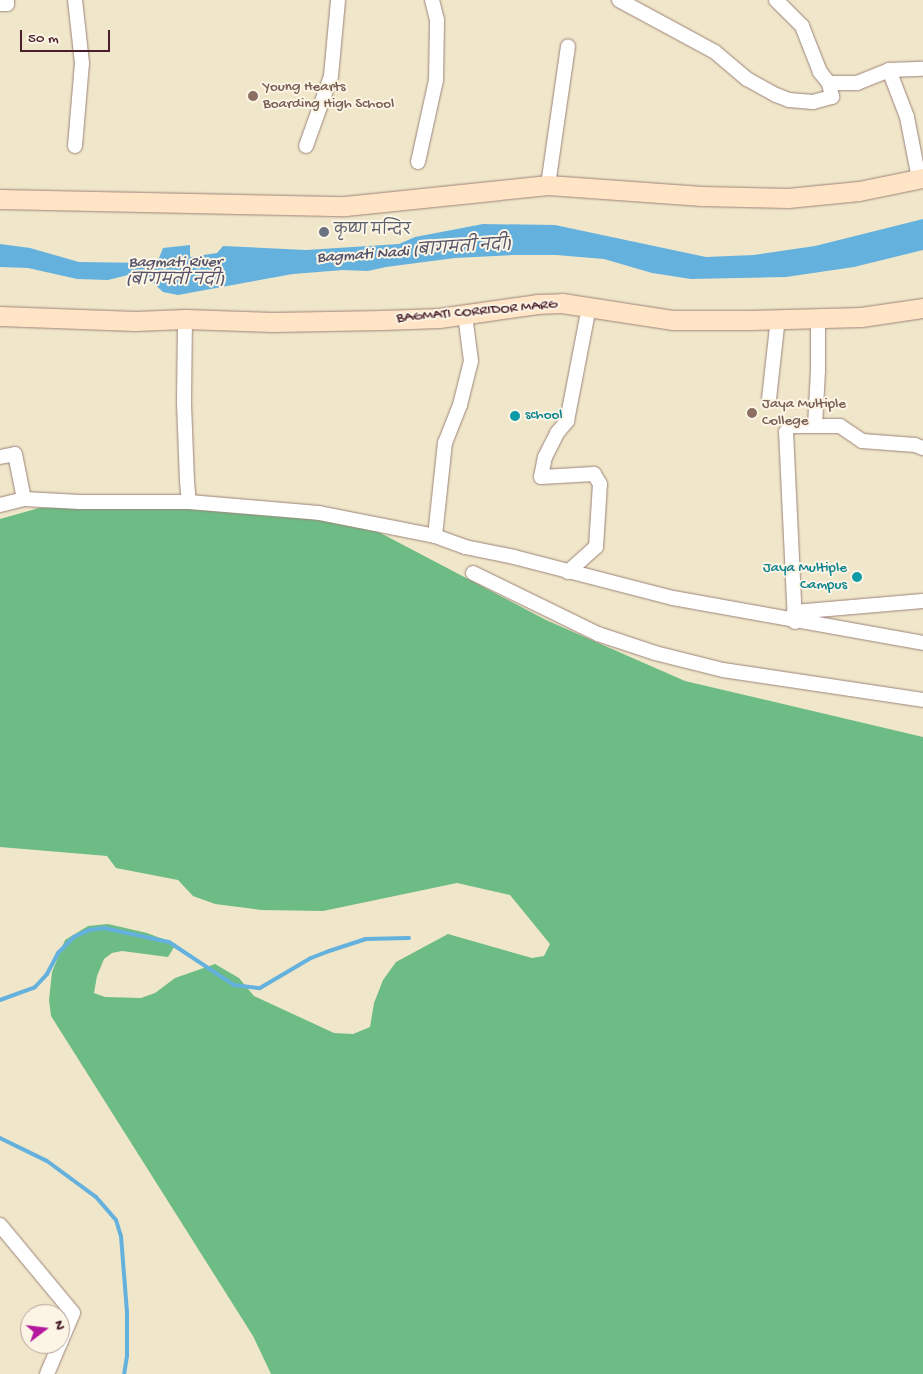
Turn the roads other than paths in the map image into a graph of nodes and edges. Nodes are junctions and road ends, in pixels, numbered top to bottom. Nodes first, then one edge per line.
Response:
1 (7, 0) edge
2 (76, 0) edge
3 (338, 0) edge
4 (432, 0) edge
5 (619, 0) edge
6 (776, 0) edge
7 (0, 4) edge
8 (568, 46) dead end
9 (923, 69) edge
10 (889, 70) junction
11 (829, 83) junction
12 (75, 146) dead end
13 (306, 146) dead end
14 (418, 162) dead end
15 (921, 179) edge
16 (548, 185) junction
17 (0, 200) edge
18 (589, 307) junction
19 (923, 308) edge
20 (465, 314) junction
21 (0, 316) edge
22 (818, 317) junction
23 (778, 318) junction
24 (185, 319) junction
25 (769, 399) dead end
26 (815, 426) junction
27 (923, 448) edge
28 (0, 457) edge
29 (24, 499) junction
30 (190, 502) junction
31 (0, 506) edge
32 (435, 536) junction
33 (568, 572) junction
34 (473, 573) dead end
35 (923, 601) edge
36 (795, 617) junction
37 (923, 643) edge
38 (923, 700) edge
39 (0, 1225) edge
40 (66, 1304) edge
41 (56, 1354) edge
42 (47, 1374) edge

1 - 7 street
2 - 12 street
3 - 13 street
4 - 14 street
5 - 11 street
6 - 11 street
8 - 16 street
9 - 10 street
10 - 11 street
10 - 15 street
15 - 16 street
16 - 17 street
18 - 20 street, BAGMATI CORRIDOR MARG
18 - 23 street, BAGMATI CORRIDOR MARG
18 - 33 street
19 - 22 street, BAGMATI CORRIDOR MARG
20 - 24 street, BAGMATI CORRIDOR MARG
20 - 32 street
21 - 24 street, BAGMATI CORRIDOR MARG
22 - 23 street, BAGMATI CORRIDOR MARG
22 - 26 street
23 - 25 street
24 - 30 street
26 - 27 street
26 - 36 street
28 - 29 street
29 - 30 street
29 - 31 street
30 - 32 street
32 - 33 street
33 - 36 street
34 - 38 street
35 - 36 street
36 - 37 street
39 - 40 street
41 - 42 street

